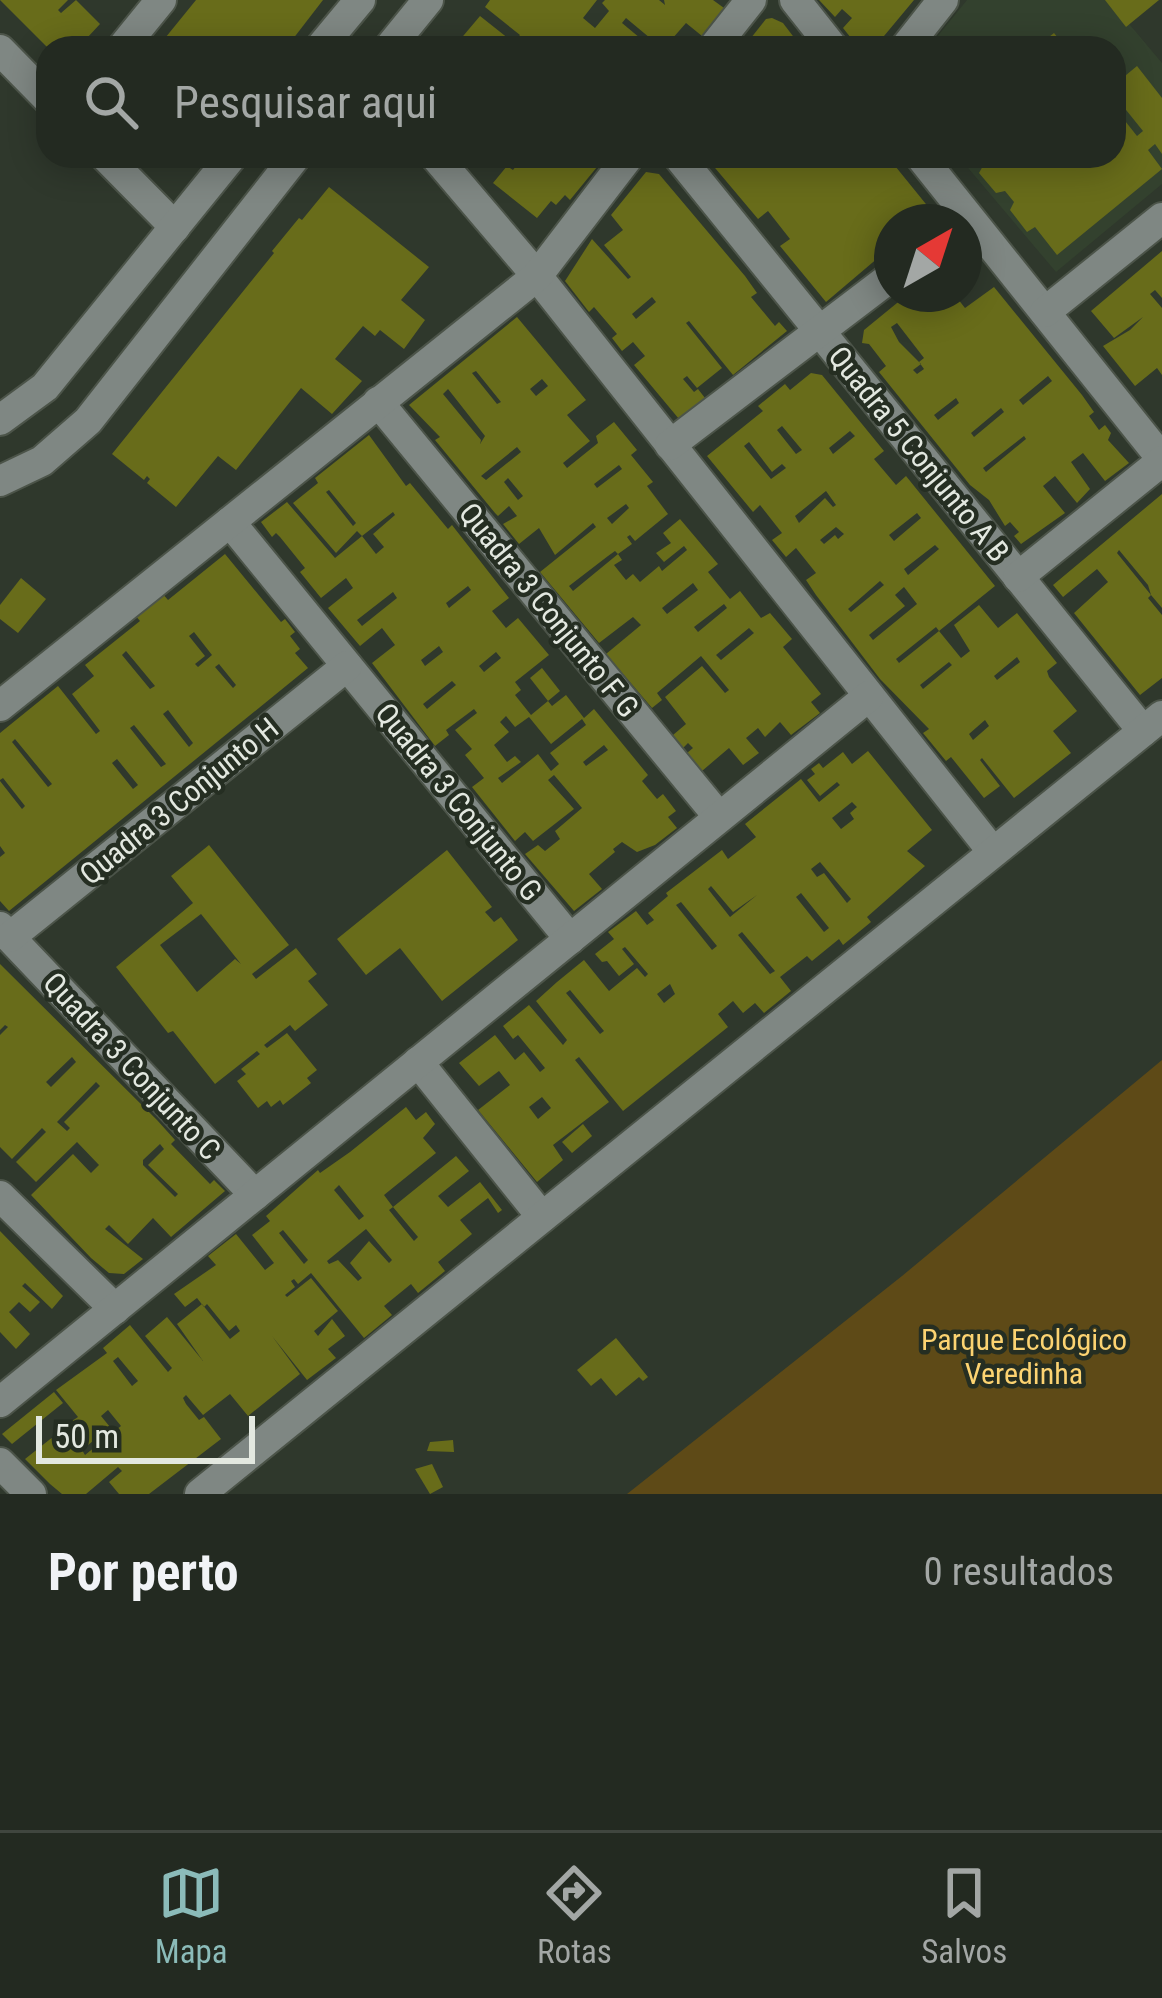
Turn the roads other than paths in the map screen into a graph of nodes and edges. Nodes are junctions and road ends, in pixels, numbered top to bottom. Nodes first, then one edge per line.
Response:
1 (161, 0) edge
2 (360, 0) edge
3 (428, 0) edge
4 (751, 0) edge
5 (795, 0) edge
6 (943, 0) edge
7 (132, 36) edge
8 (330, 36) edge
9 (398, 36) edge
10 (722, 36) edge
11 (824, 36) edge
12 (914, 36) edge
13 (0, 50) edge
14 (36, 87) edge
15 (116, 168) edge
16 (222, 168) edge
17 (287, 168) edge
18 (445, 168) edge
19 (620, 168) edge
20 (688, 168) edge
21 (929, 168) edge
22 (954, 204) edge
23 (1162, 218) edge
24 (175, 227) junction
25 (982, 239) edge
26 (537, 276) junction
27 (874, 290) edge
28 (1045, 312) junction
29 (820, 332) junction
30 (378, 403) junction
31 (0, 420) edge
32 (670, 445) junction
33 (1162, 460) edge
34 (0, 481) edge
35 (230, 522) junction
36 (1018, 577) junction
37 (347, 666) junction
38 (869, 695) junction
39 (0, 706) edge
40 (1152, 723) edge
41 (719, 817) junction
42 (993, 852) junction
43 (5, 932) edge
44 (570, 939) junction
45 (418, 1062) junction
46 (255, 1195) junction
47 (0, 1196) edge
48 (542, 1217) junction
49 (115, 1309) junction
50 (0, 1402) edge
51 (0, 1463) edge
52 (31, 1494) edge
53 (200, 1494) edge

1 - 7 street
2 - 8 street
3 - 9 street
4 - 10 street
5 - 11 street
6 - 12 street
13 - 14 street
15 - 24 street
16 - 24 street
17 - 34 street
18 - 26 street
19 - 26 street
20 - 29 street, Quadra 5 Conjunto A B
21 - 22 street
23 - 28 street
24 - 31 street
25 - 28 street
26 - 30 street
26 - 32 street
27 - 29 street
28 - 33 street
29 - 32 street
29 - 36 street, Quadra 5 Conjunto A B
30 - 35 street
30 - 41 street, Quadra 3 Conjunto F G
32 - 38 street
33 - 36 street
35 - 37 street, Quadra 3 Conjunto G
35 - 39 street
36 - 40 street, Quadra 5 Conjunto A B
37 - 43 street, Quadra 3 Conjunto H
37 - 44 street, Quadra 3 Conjunto G
38 - 41 street
38 - 42 street
40 - 42 street
41 - 44 street
42 - 48 street
43 - 46 street, Quadra 3 Conjunto C
44 - 45 street
45 - 46 street
45 - 48 street
46 - 49 street
47 - 49 street
48 - 53 street
49 - 50 street
51 - 52 street

